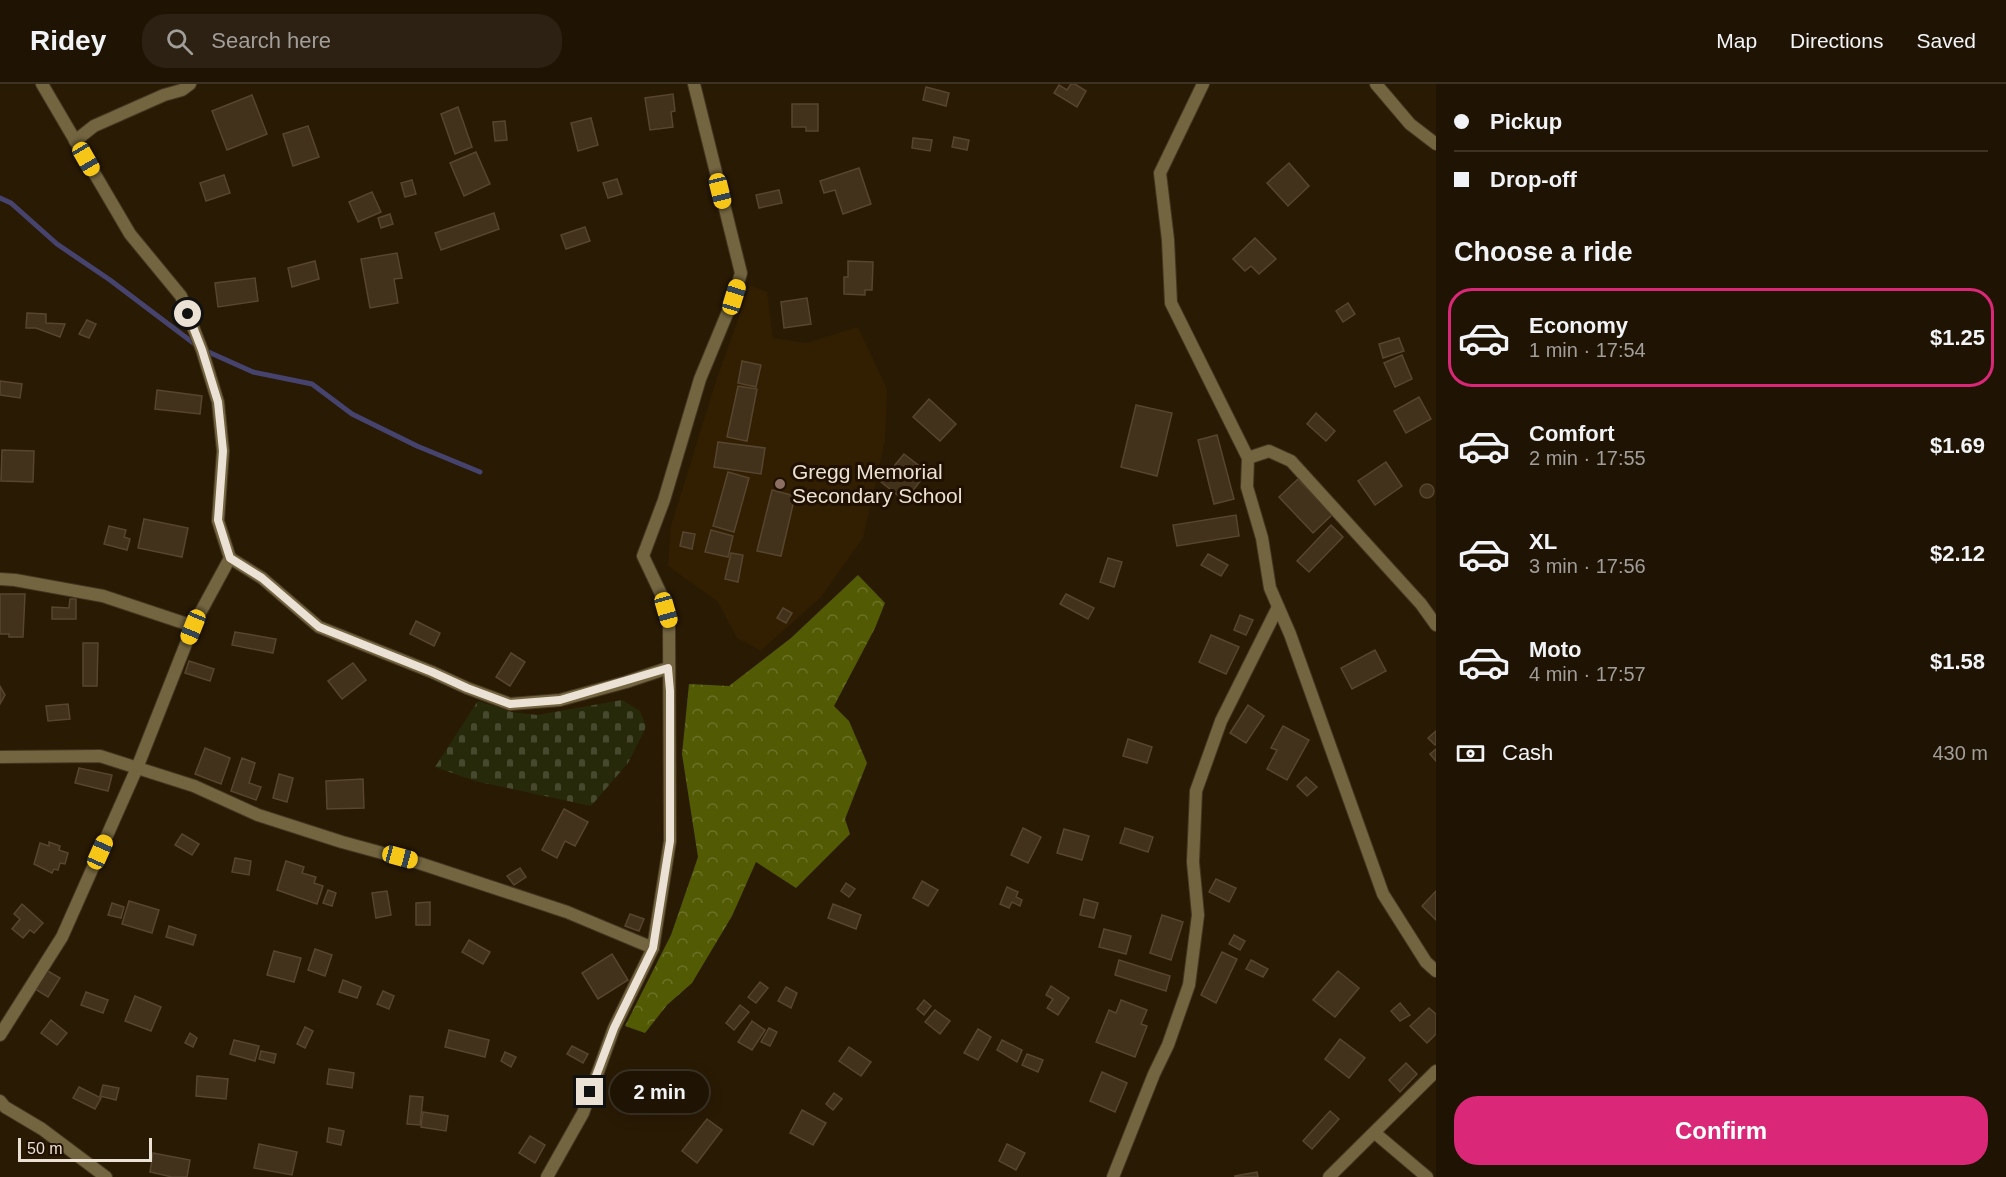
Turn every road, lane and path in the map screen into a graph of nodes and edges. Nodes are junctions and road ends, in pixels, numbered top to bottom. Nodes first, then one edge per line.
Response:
1 (42, 84) edge
2 (190, 84) edge
3 (694, 84) edge
4 (1203, 84) edge
5 (1376, 84) edge
6 (162, 90) edge
7 (75, 141) junction
8 (1436, 144) edge
9 (1248, 458) junction
10 (230, 558) junction
11 (0, 579) edge
12 (1278, 607) junction
13 (1436, 625) edge
14 (193, 627) junction
15 (668, 668) junction
16 (0, 757) edge
17 (137, 768) junction
18 (653, 948) junction
19 (1436, 971) edge
20 (0, 1035) edge
21 (1436, 1071) edge
22 (0, 1101) edge
23 (1375, 1133) junction
24 (106, 1177) edge
25 (547, 1177) edge
26 (1113, 1177) edge
27 (1329, 1177) edge
28 (1427, 1177) edge

1 - 7 street
2 - 6 street
3 - 15 street
4 - 9 street
5 - 8 street
6 - 7 street
7 - 10 street
9 - 12 street
9 - 13 street
10 - 14 street
10 - 15 street
11 - 14 street
12 - 19 street
12 - 26 street
14 - 17 street
15 - 18 street
16 - 17 street
17 - 18 street
17 - 20 street
18 - 25 street
21 - 23 street
22 - 24 street
23 - 27 street
23 - 28 street

